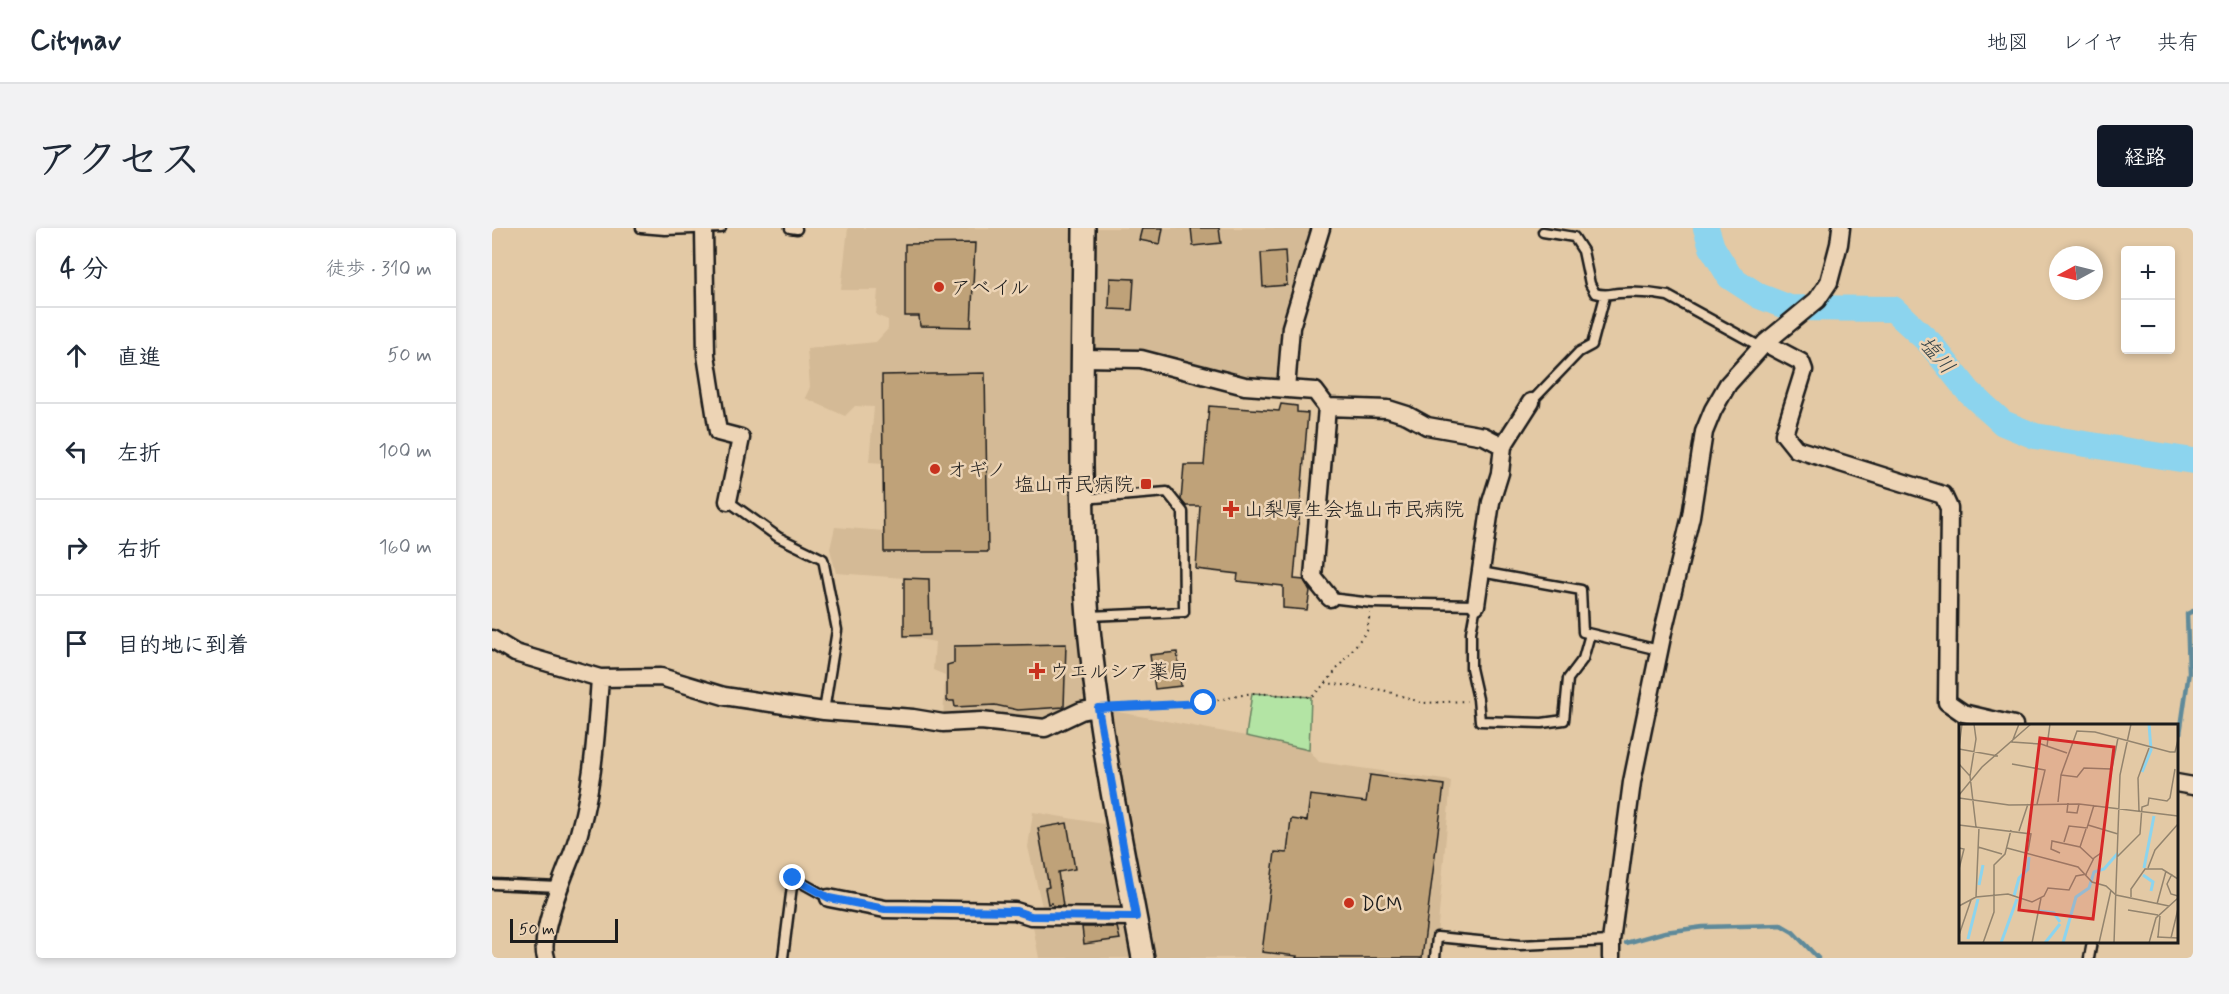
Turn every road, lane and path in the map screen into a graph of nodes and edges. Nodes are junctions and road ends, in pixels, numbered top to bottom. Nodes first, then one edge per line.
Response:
1 (641, 228) edge
2 (721, 228) edge
3 (790, 228) edge
4 (1084, 228) edge
5 (1321, 228) edge
6 (1841, 228) edge
7 (704, 229) edge
8 (797, 229) edge
9 (1543, 232) dead end
10 (1605, 296) junction
11 (1763, 345) junction
12 (1083, 358) junction
13 (1286, 389) junction
14 (1531, 402) joint
15 (1327, 407) junction
16 (1503, 446) junction
17 (1083, 499) junction
18 (728, 501) joint
19 (1481, 572) junction
20 (1330, 598) joint
21 (1372, 603) junction
22 (1476, 605) junction
23 (1088, 616) junction
24 (1590, 634) junction
25 (492, 639) edge
26 (1659, 650) junction
27 (600, 678) junction
28 (1326, 683) junction
29 (1479, 701) junction
30 (1098, 708) junction
31 (824, 711) junction
32 (2006, 724) edge
33 (2178, 783) edge
34 (2193, 786) edge
35 (492, 884) edge
36 (559, 887) junction
37 (829, 898) joint
38 (1136, 917) junction
39 (2092, 943) edge
40 (1611, 950) edge
41 (546, 958) edge
42 (783, 958) edge
43 (1143, 958) edge
44 (1435, 958) edge
45 (2089, 958) edge

1 - 7 lane
2 - 7 lane
3 - 8 lane
4 - 12 street
5 - 13 street
6 - 11 street
7 - 18 street
9 - 10 lane
10 - 11 lane
10 - 14 lane
11 - 26 street
11 - 32 street
12 - 13 street
12 - 17 street
13 - 15 street
14 - 16 street
15 - 16 street
15 - 20 street
16 - 19 street
17 - 23 street
17 - 23 lane
18 - 31 lane
19 - 22 street
19 - 24 lane
20 - 21 lane
21 - 22 lane
21 - 28 path
22 - 29 lane
23 - 30 street
24 - 26 lane
24 - 29 lane
25 - 27 street
26 - 40 street
27 - 31 street
27 - 36 street
28 - 29 path
28 - 30 path
30 - 31 street
30 - 38 street
33 - 34 street
35 - 36 lane
36 - 41 street
37 - 38 street
37 - 42 lane
38 - 43 street
39 - 45 lane
40 - 44 lane

